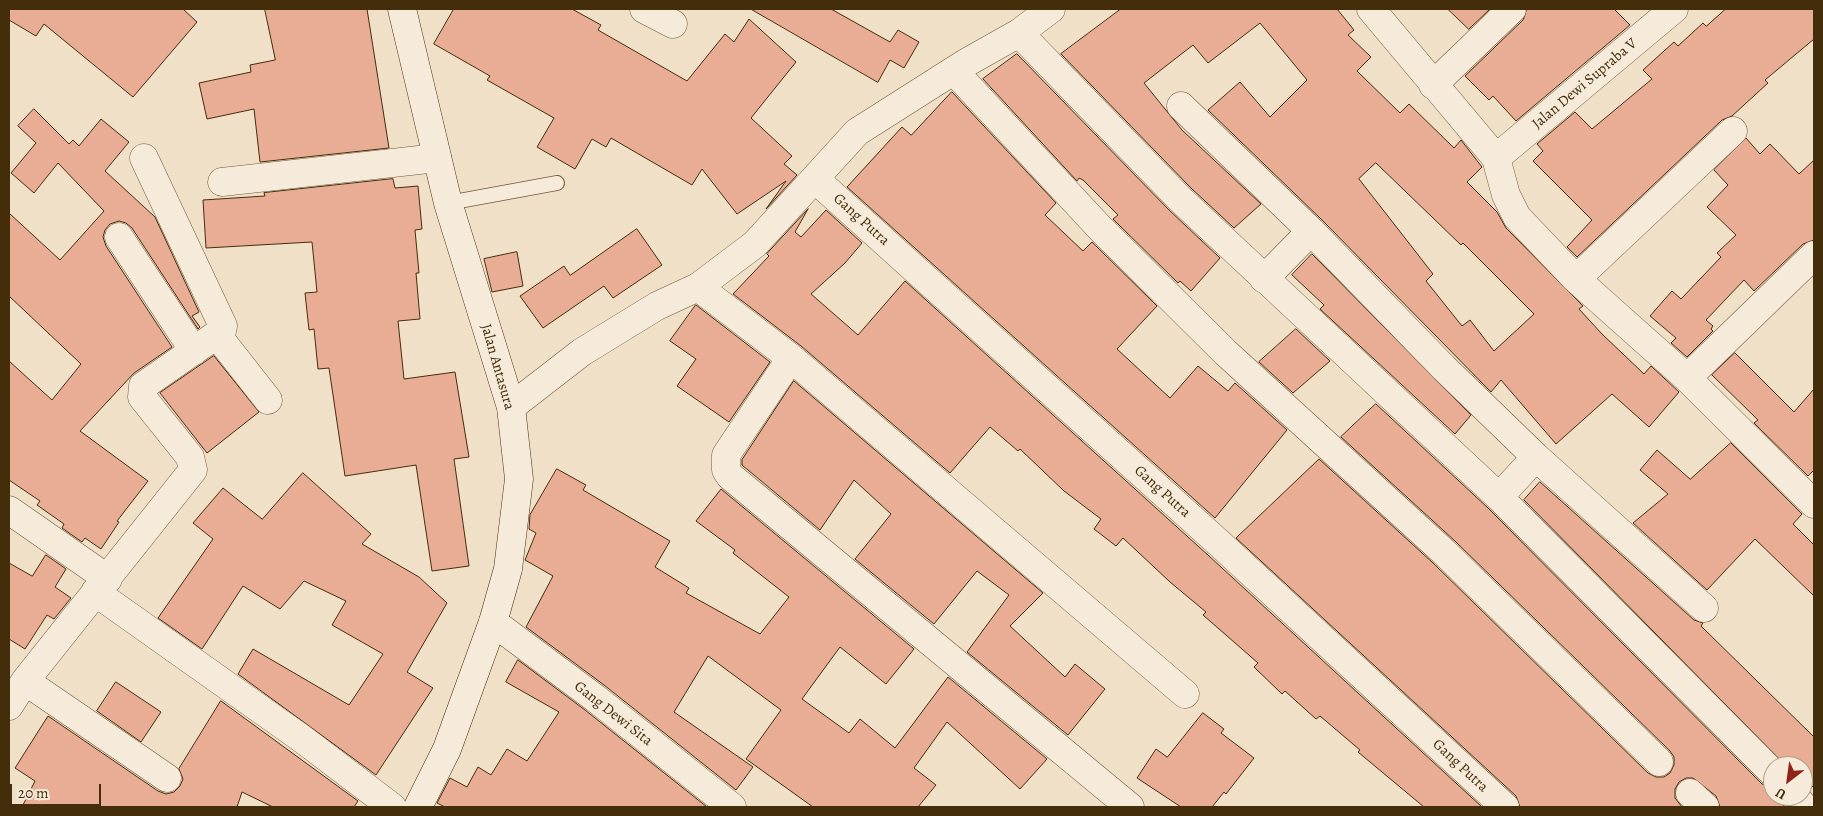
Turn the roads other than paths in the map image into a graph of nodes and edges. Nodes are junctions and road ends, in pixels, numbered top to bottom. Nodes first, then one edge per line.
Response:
1 (402, 9) edge
2 (644, 9) edge
3 (1050, 9) edge
4 (1512, 9) edge
5 (1674, 9) edge
6 (1373, 10) edge
7 (673, 24) dead end
8 (1019, 33) junction
9 (954, 71) junction
10 (1433, 85) junction
11 (1181, 106) dead end
12 (1733, 131) dead end
13 (144, 158) dead end
14 (437, 158) junction
15 (1496, 158) junction
16 (815, 179) junction
17 (222, 182) dead end
18 (557, 183) dead end
19 (448, 203) junction
20 (1311, 231) junction
21 (119, 236) dead end
22 (1814, 255) edge
23 (1264, 279) junction
24 (1576, 279) junction
25 (698, 287) junction
26 (217, 335) junction
27 (194, 351) junction
28 (791, 358) junction
29 (1687, 378) junction
30 (268, 400) dead end
31 (511, 407) junction
32 (1536, 457) junction
33 (1499, 497) junction
34 (1813, 499) edge
35 (9, 510) edge
36 (102, 586) junction
37 (1704, 608) dead end
38 (493, 622) junction
39 (1185, 694) dead end
40 (14, 696) edge
41 (1659, 762) dead end
42 (1763, 763) edge
43 (167, 778) dead end
44 (422, 806) edge
45 (392, 807) edge
46 (732, 807) edge
47 (1130, 807) edge
48 (1505, 807) edge

1 - 14 street, Jalan Antasura
2 - 7 street
3 - 8 street
4 - 10 street
5 - 15 street, Jalan Dewi Supraba V
6 - 10 street
8 - 9 street
8 - 23 street
9 - 16 street
9 - 41 street
10 - 15 street
11 - 20 street
12 - 24 street
13 - 26 street
14 - 17 street
14 - 19 street, Jalan Antasura
15 - 24 street
16 - 25 street
16 - 48 street, Gang Putra
18 - 19 lane
19 - 31 street, Jalan Antasura
20 - 23 street
20 - 32 street
21 - 27 street
22 - 29 street
23 - 33 street
24 - 29 street
25 - 28 street
25 - 31 street
26 - 27 street
26 - 30 street
27 - 36 street
28 - 39 street
28 - 47 street
29 - 34 street
31 - 38 street, Jalan Antasura
32 - 33 street
32 - 37 street
33 - 42 street
35 - 36 street
36 - 40 street
36 - 45 street
38 - 44 street, Jalan Antasura
38 - 46 street, Gang Dewi Sita
40 - 43 street

